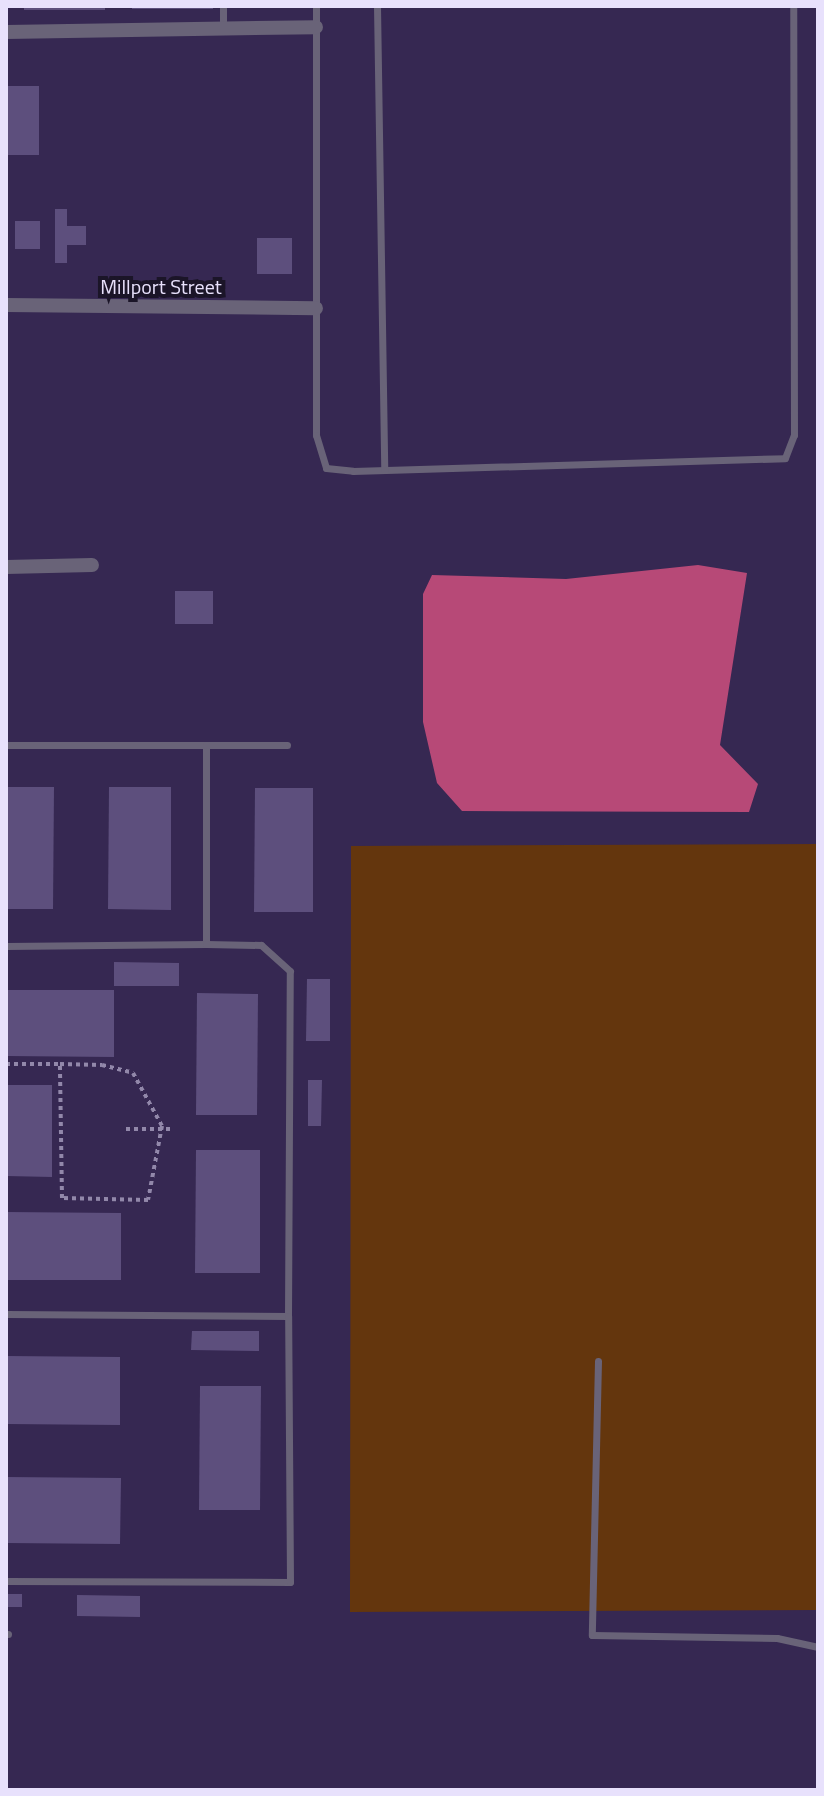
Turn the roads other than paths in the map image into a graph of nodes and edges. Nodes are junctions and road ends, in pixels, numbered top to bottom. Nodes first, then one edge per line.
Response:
1 (223, 6) edge
2 (316, 6) edge
3 (377, 6) edge
4 (793, 6) edge
5 (316, 27) junction
6 (224, 30) junction
7 (6, 32) edge
8 (6, 305) edge
9 (316, 308) junction
10 (384, 470) junction
11 (92, 565) dead end
12 (6, 567) edge
13 (6, 745) edge
14 (206, 745) junction
15 (287, 745) dead end
16 (206, 944) junction
17 (6, 946) edge
18 (6, 1314) edge
19 (288, 1316) junction
20 (598, 1361) dead end
21 (6, 1581) edge
22 (818, 1647) edge

1 - 6 lane
2 - 5 lane
3 - 10 lane
4 - 10 lane
5 - 6 street
5 - 9 lane
6 - 7 street
8 - 9 street, Millport Street
9 - 10 lane
11 - 12 street
13 - 14 lane
14 - 15 lane
14 - 16 lane
16 - 17 lane
16 - 19 lane
18 - 19 lane
19 - 21 lane
20 - 22 lane

